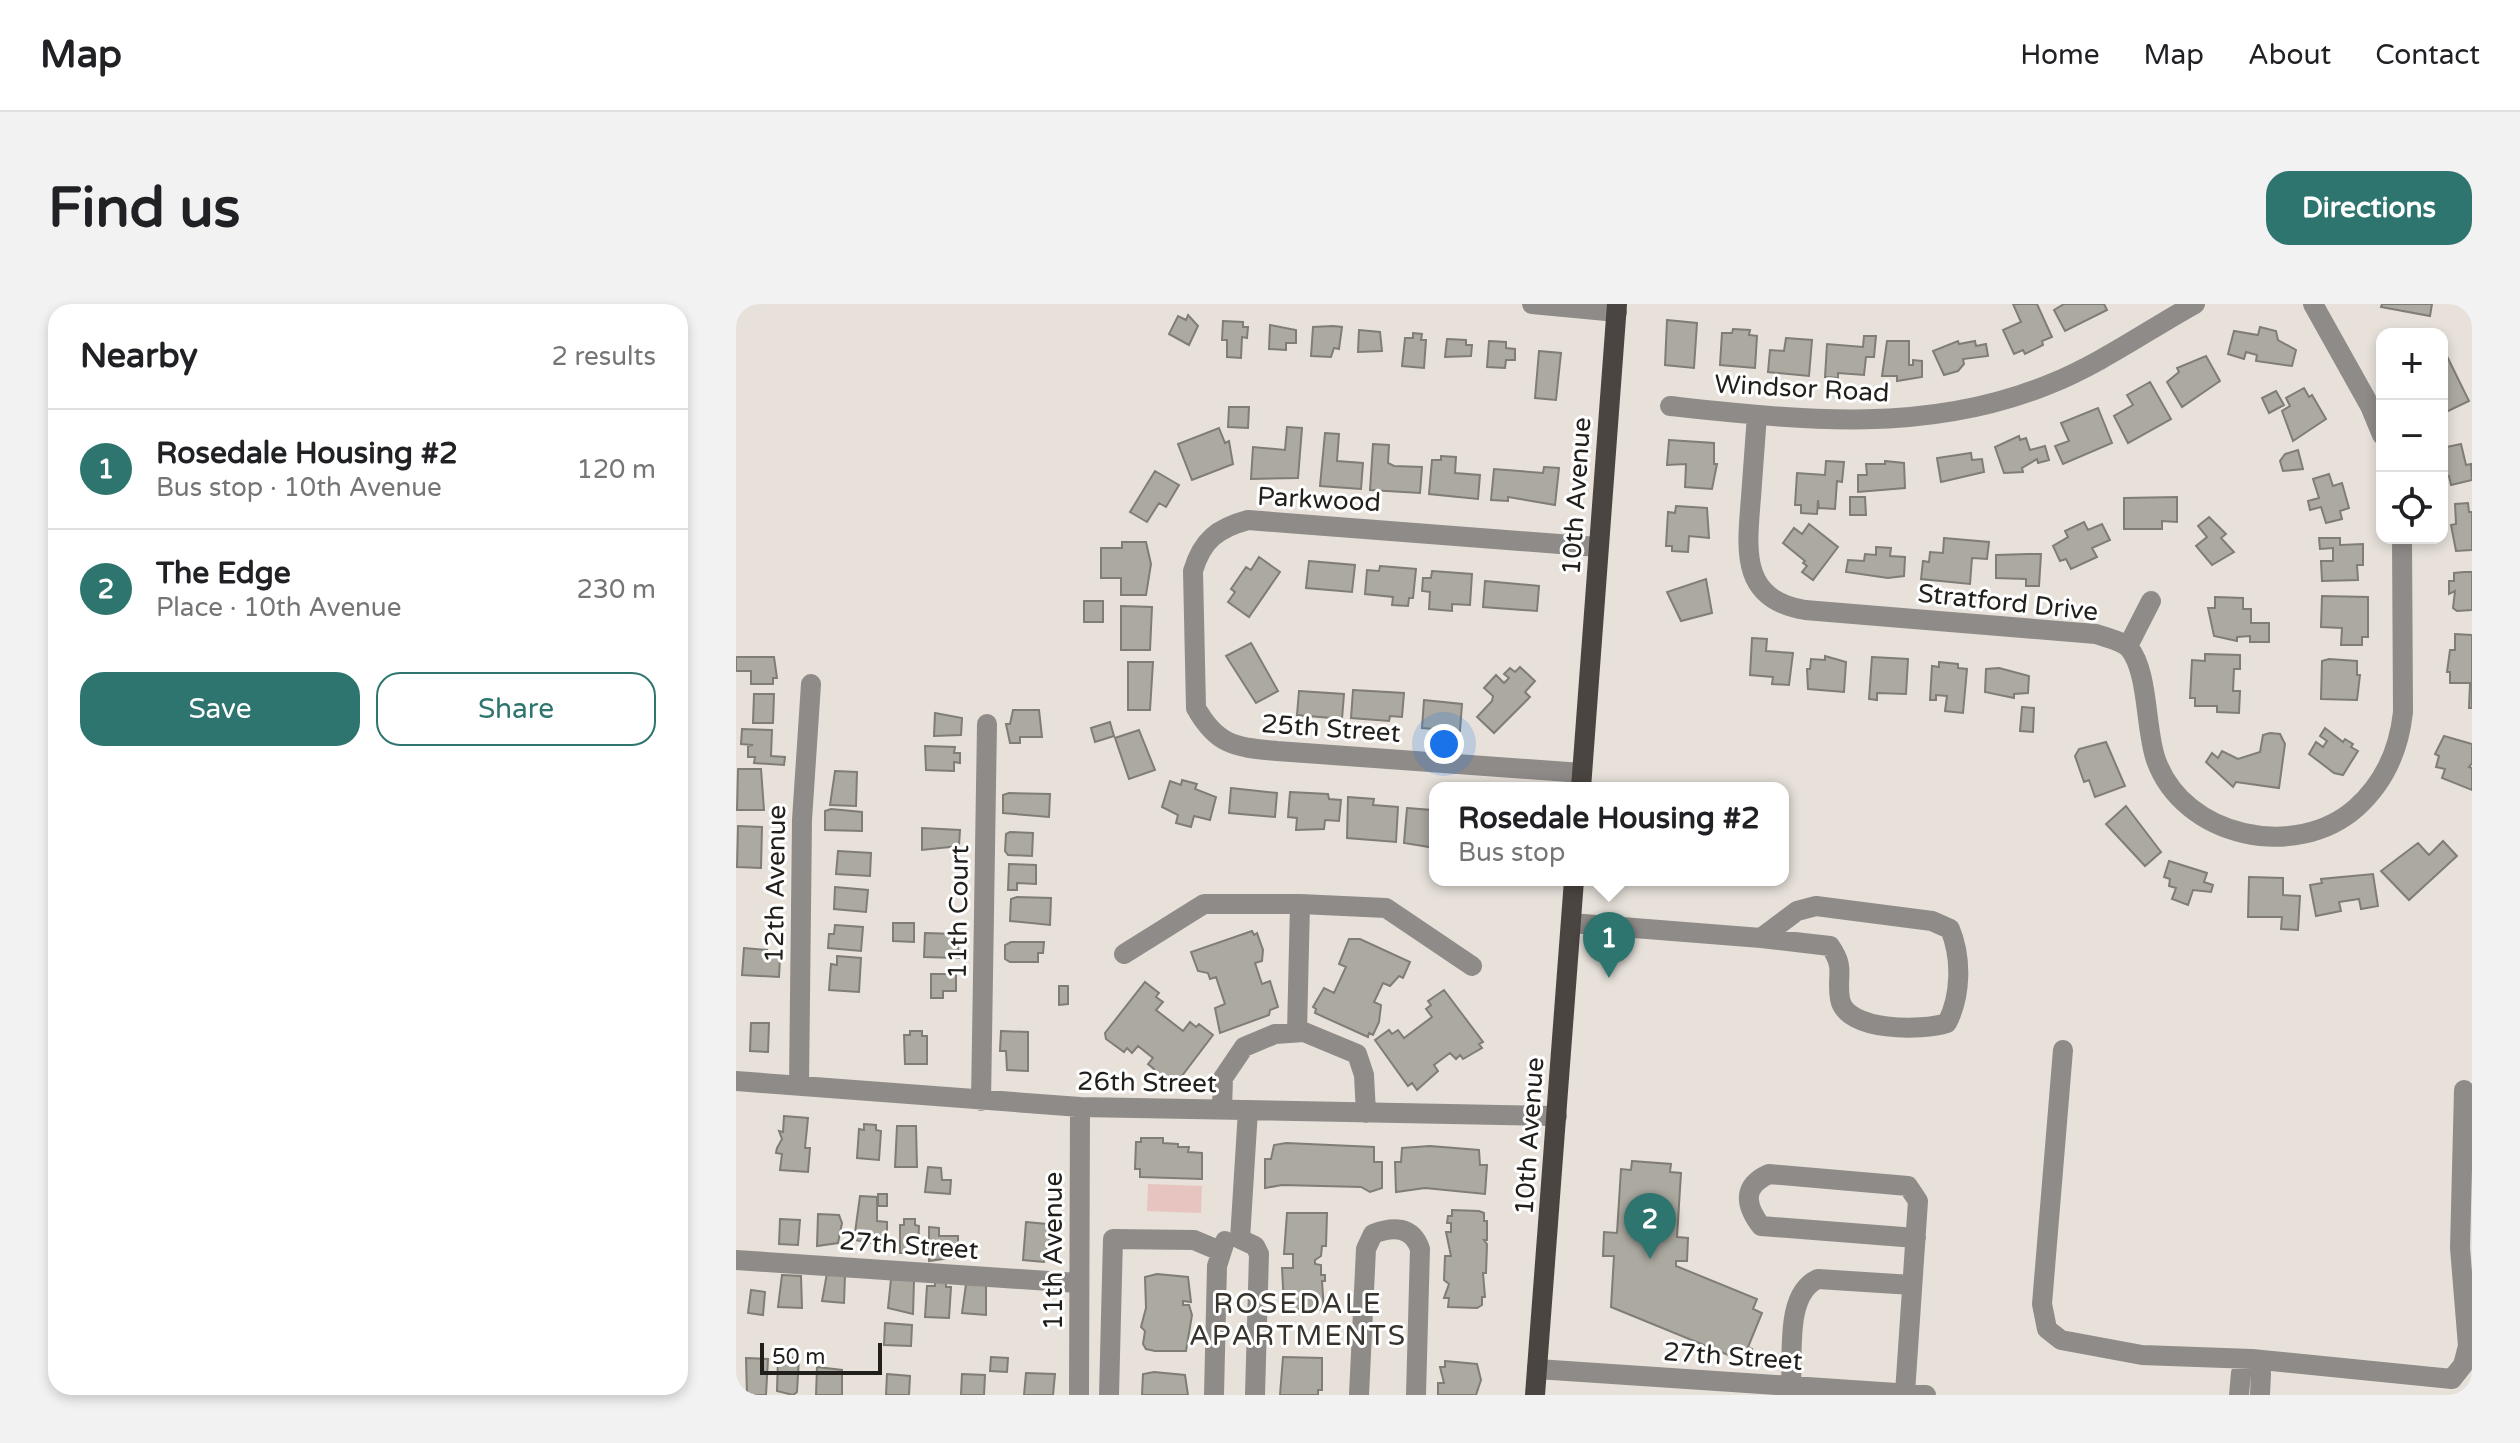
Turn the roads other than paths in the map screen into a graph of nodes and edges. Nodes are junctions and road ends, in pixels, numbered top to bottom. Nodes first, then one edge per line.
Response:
1 (1532, 304) edge
2 (2195, 304) edge
3 (2313, 304) edge
4 (1617, 308) edge
5 (1670, 406) dead end
6 (1757, 415) junction
7 (2376, 420) edge
8 (2402, 544) edge
9 (1598, 547) junction
10 (2151, 601) dead end
11 (2128, 646) junction
12 (811, 684) dead end
13 (987, 724) dead end
14 (1221, 740) joint
15 (1582, 780) edge
16 (1574, 886) edge
17 (1300, 904) junction
18 (1571, 923) junction
19 (1761, 938) junction
20 (1124, 954) dead end
21 (1472, 966) dead end
22 (1297, 1032) junction
23 (2063, 1050) dead end
24 (736, 1081) edge
25 (799, 1085) junction
26 (2464, 1090) dead end
27 (981, 1101) junction
28 (1080, 1107) junction
29 (1222, 1110) junction
30 (1248, 1110) junction
31 (1366, 1113) junction
32 (1557, 1116) junction
33 (1916, 1238) junction
34 (1240, 1239) junction
35 (1220, 1251) junction
36 (736, 1260) edge
37 (1078, 1283) junction
38 (1912, 1285) junction
39 (2252, 1359) junction
40 (1537, 1369) junction
41 (1791, 1386) junction
42 (1871, 1393) edge
43 (1915, 1394) edge
44 (1079, 1395) edge
45 (1109, 1395) edge
46 (1214, 1395) edge
47 (1255, 1395) edge
48 (1359, 1395) edge
49 (1416, 1395) edge
50 (1535, 1395) edge
51 (2239, 1395) edge
52 (2260, 1395) edge

1 - 4 street
2 - 6 street, Windsor Road
3 - 7 street
4 - 9 main road, 10th Avenue
5 - 6 street, Windsor Road
6 - 11 street, Stratford Drive
8 - 11 street, Stratford Drive
9 - 14 street, Parkwood
9 - 15 main road, 10th Avenue
10 - 11 street
12 - 25 street, 12th Avenue
13 - 27 street, 11th Court
14 - 15 street, 25th Street
16 - 18 main road, 10th Avenue
17 - 20 street
17 - 21 street
17 - 22 street
18 - 19 street
18 - 32 main road, 10th Avenue
19 - 19 street
22 - 29 street
22 - 31 street
23 - 39 street
24 - 25 street, 26th Street
25 - 27 street, 26th Street
26 - 39 street
27 - 28 street, 26th Street
28 - 29 street, 26th Street
28 - 37 street, 11th Avenue
29 - 30 street, 26th Street
30 - 31 street, 26th Street
30 - 34 street
31 - 32 street, 26th Street
32 - 40 main road, 10th Avenue
33 - 33 street
33 - 38 street
34 - 35 street
34 - 47 street
35 - 45 street
35 - 46 street
36 - 37 street, 27th Street
37 - 44 street, 11th Avenue
38 - 41 street
38 - 43 street
39 - 51 street
39 - 52 street
40 - 41 street, 27th Street
40 - 50 main road, 10th Avenue
41 - 42 street, 27th Street
42 - 43 street, 27th Street
48 - 49 street

